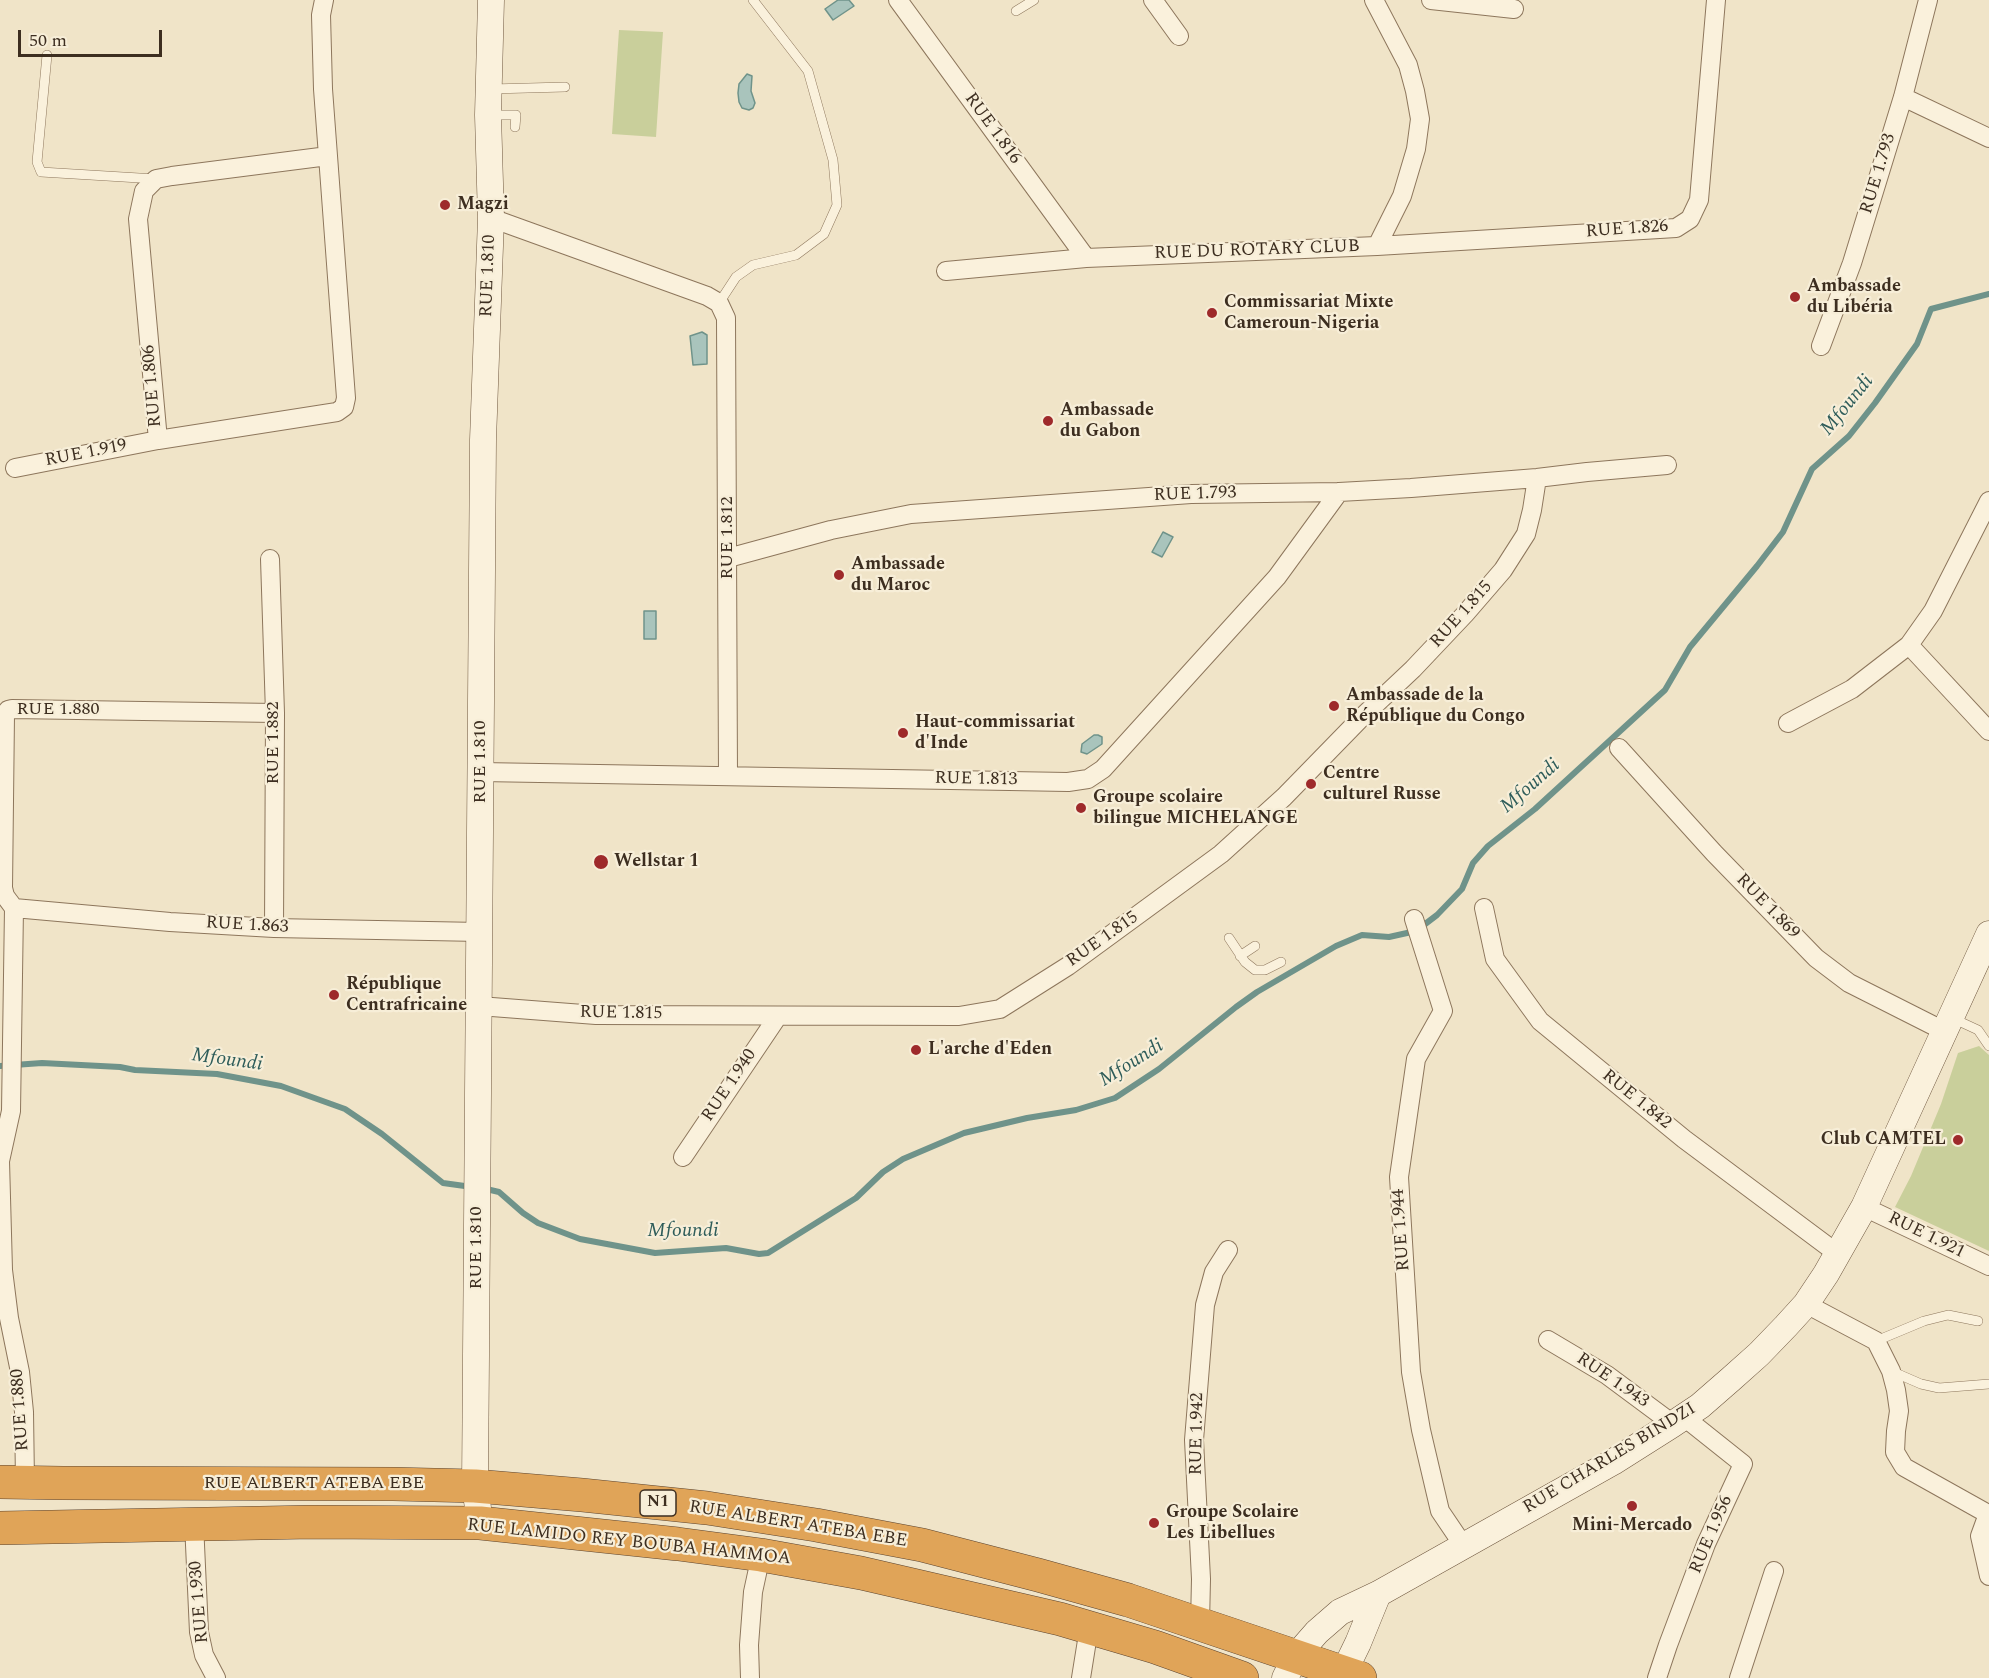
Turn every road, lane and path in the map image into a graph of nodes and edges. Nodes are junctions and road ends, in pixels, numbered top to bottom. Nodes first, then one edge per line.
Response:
1 (324, 0) edge
2 (491, 0) edge
3 (753, 0) edge
4 (898, 0) edge
5 (1034, 0) edge
6 (1153, 0) edge
7 (1374, 0) edge
8 (1431, 0) edge
9 (1716, 0) edge
10 (1928, 0) edge
11 (1514, 9) dead end
12 (1016, 11) dead end
13 (1179, 36) dead end
14 (47, 55) dead end
15 (566, 87) dead end
16 (489, 89) junction
17 (1902, 97) junction
18 (488, 115) junction
19 (515, 127) dead end
20 (1989, 138) edge
21 (328, 156) junction
22 (156, 179) junction
23 (491, 218) junction
24 (1377, 246) junction
25 (1086, 258) junction
26 (946, 271) dead end
27 (719, 303) junction
28 (1821, 346) dead end
29 (158, 440) junction
30 (1667, 465) dead end
31 (15, 468) dead end
32 (1537, 478) junction
33 (1339, 492) junction
34 (1989, 501) edge
35 (728, 558) junction
36 (270, 559) dead end
37 (1909, 645) junction
38 (275, 713) junction
39 (1788, 723) dead end
40 (1989, 731) edge
41 (1619, 748) dead end
42 (481, 772) junction
43 (728, 775) junction
44 (14, 908) junction
45 (1484, 908) dead end
46 (1414, 919) dead end
47 (274, 928) junction
48 (480, 932) junction
49 (1989, 934) edge
50 (1229, 938) dead end
51 (1255, 946) dead end
52 (1240, 956) junction
53 (1281, 962) dead end
54 (479, 1006) junction
55 (778, 1016) junction
56 (1947, 1024) junction
57 (1989, 1046) edge
58 (682, 1157) dead end
59 (1864, 1207) junction
60 (1228, 1250) dead end
61 (1838, 1254) junction
62 (1989, 1266) edge
63 (1806, 1304) junction
64 (1977, 1321) dead end
65 (1548, 1340) dead end
66 (1876, 1341) junction
67 (1891, 1371) junction
68 (1989, 1384) edge
69 (1678, 1421) junction
70 (13, 1482) edge
71 (475, 1486) junction
72 (194, 1523) junction
73 (480, 1524) junction
74 (0, 1528) edge
75 (1463, 1545) junction
76 (761, 1555) junction
77 (1774, 1571) dead end
78 (1989, 1576) edge
79 (1378, 1594) junction
80 (1200, 1624) junction
81 (1089, 1628) junction
82 (1291, 1667) edge
83 (1348, 1676) edge
84 (216, 1678) edge
85 (750, 1678) edge
86 (1081, 1678) edge
87 (1242, 1678) edge
88 (1657, 1678) edge
89 (1739, 1678) edge

1 - 21 street, RUE 1.806
2 - 16 street, RUE 1.810
3 - 27 lane
4 - 25 street, RUE 1.816
5 - 12 lane
6 - 13 street
7 - 24 street, RUE DU ROTARY CLUB
8 - 11 street
9 - 24 street, RUE 1.826
10 - 17 street, RUE 1.793
14 - 22 lane
15 - 16 lane
16 - 18 street, RUE 1.810
17 - 20 street
17 - 28 street, RUE 1.793
18 - 19 lane
18 - 23 street, RUE 1.810
21 - 22 street
21 - 29 street, RUE 1.806
22 - 29 street, RUE 1.806
23 - 27 street
23 - 42 street, RUE 1.810
24 - 25 street, RUE DU ROTARY CLUB
25 - 26 street, RUE DU ROTARY CLUB
27 - 35 street, RUE 1.812
29 - 31 street, RUE 1.919
30 - 32 street, RUE 1.793
32 - 33 street, RUE 1.793
32 - 55 street, RUE 1.815
33 - 35 street, RUE 1.793
33 - 43 street, RUE 1.813
34 - 37 street
35 - 43 street, RUE 1.812
36 - 38 street, RUE 1.882
37 - 39 street
37 - 40 street
38 - 44 street, RUE 1.880
38 - 47 street, RUE 1.882
41 - 56 street, RUE 1.869
42 - 43 street, RUE 1.813
42 - 48 street, RUE 1.810
44 - 47 street, RUE 1.863
44 - 70 street, RUE 1.880
45 - 61 street, RUE 1.842
46 - 75 street, RUE 1.944
47 - 48 street, RUE 1.863
48 - 54 street, RUE 1.810
49 - 56 street, RUE CHARLES BINDZI
50 - 52 lane
51 - 52 lane
52 - 53 lane
54 - 55 street, RUE 1.815
54 - 71 street, RUE 1.810
55 - 58 street, RUE 1.940
56 - 57 lane
56 - 59 street, RUE CHARLES BINDZI
59 - 61 street, RUE CHARLES BINDZI
59 - 62 street, RUE 1.921
60 - 80 street, RUE 1.942
61 - 63 street, RUE CHARLES BINDZI
63 - 66 street
63 - 69 street, RUE CHARLES BINDZI
64 - 66 lane
65 - 69 street, RUE 1.943
66 - 67 street
67 - 68 lane
67 - 78 street
69 - 75 street, RUE CHARLES BINDZI
69 - 88 street, RUE 1.956
70 - 71 highway, RUE ALBERT ATEBA EBE / N1
71 - 73 street, RUE 1.810
71 - 80 highway, RUE ALBERT ATEBA EBE / N1
72 - 73 highway, RUE LAMIDO REY BOUBA HAMMOA / N1
72 - 74 highway, RUE LAMIDO REY BOUBA HAMMOA / N1
72 - 84 street, RUE 1.930
73 - 76 highway, RUE LAMIDO REY BOUBA HAMMOA / N1
75 - 79 street, RUE CHARLES BINDZI
76 - 81 highway, RUE LAMIDO REY BOUBA HAMMOA / N1
76 - 85 street
77 - 89 street
79 - 82 street, RUE CHARLES BINDZI
79 - 83 street
80 - 82 highway, RUE ALBERT ATEBA EBE / N1
81 - 86 street
81 - 87 highway, RUE LAMIDO REY BOUBA HAMMOA / N1
82 - 83 highway, RUE ALBERT ATEBA EBE / N1

